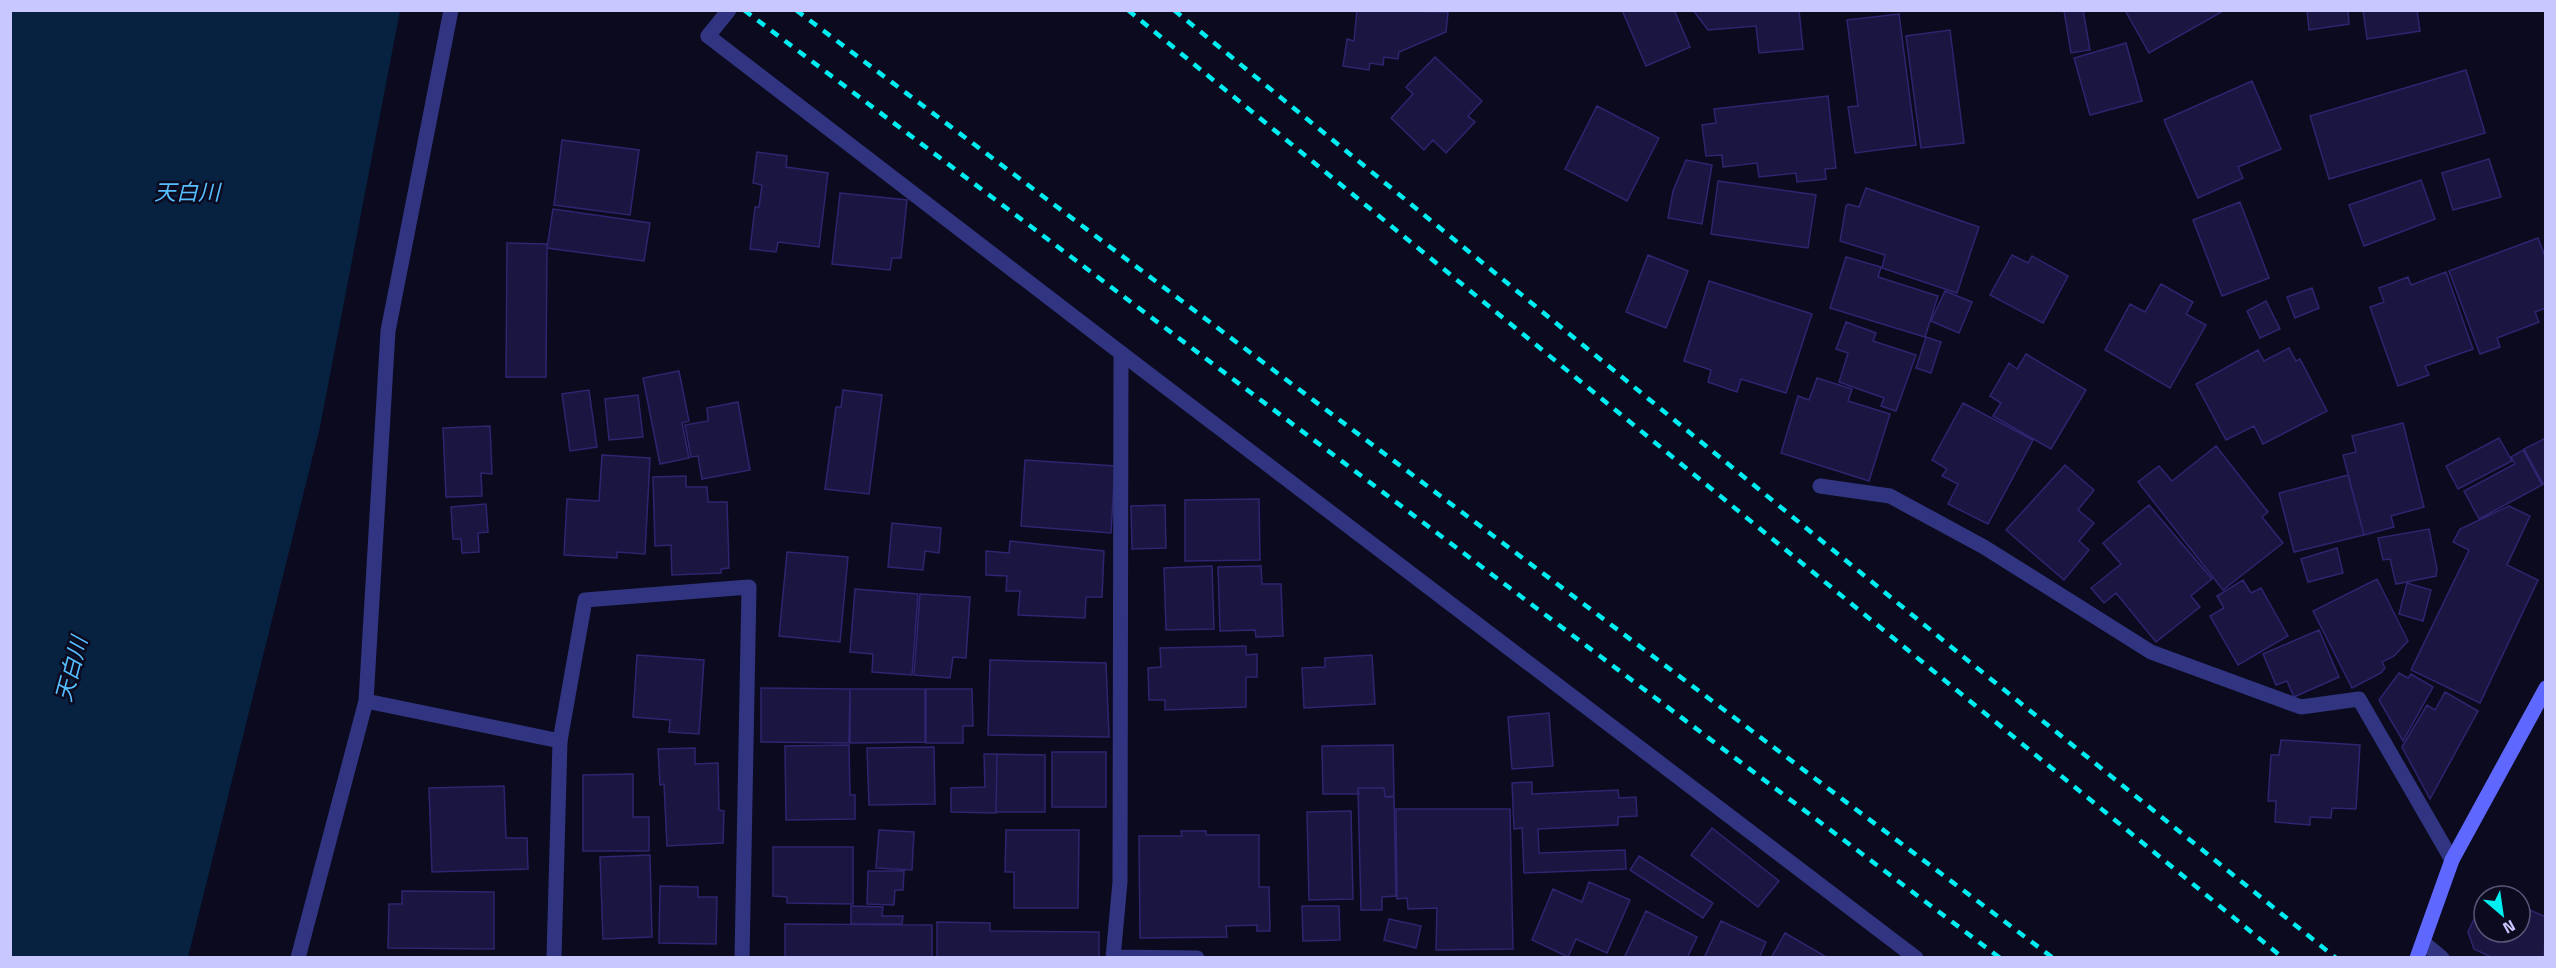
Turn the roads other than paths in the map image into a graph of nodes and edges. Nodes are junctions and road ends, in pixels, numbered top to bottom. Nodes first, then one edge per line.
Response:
1 (451, 10) edge
2 (729, 10) edge
3 (1121, 353) junction
4 (1820, 486) dead end
5 (2546, 688) edge
6 (366, 701) junction
7 (560, 741) junction
8 (2452, 860) junction
9 (2421, 950) edge
10 (298, 957) edge
11 (554, 957) edge
12 (742, 957) edge
13 (1113, 957) edge
14 (1197, 957) edge
15 (1916, 957) edge
16 (2442, 957) edge

1 - 6 street
2 - 3 street
3 - 13 street
3 - 15 street
4 - 8 street
5 - 8 street
6 - 7 street
6 - 10 street
7 - 11 street
7 - 12 street
8 - 9 street
9 - 16 street
13 - 14 street

